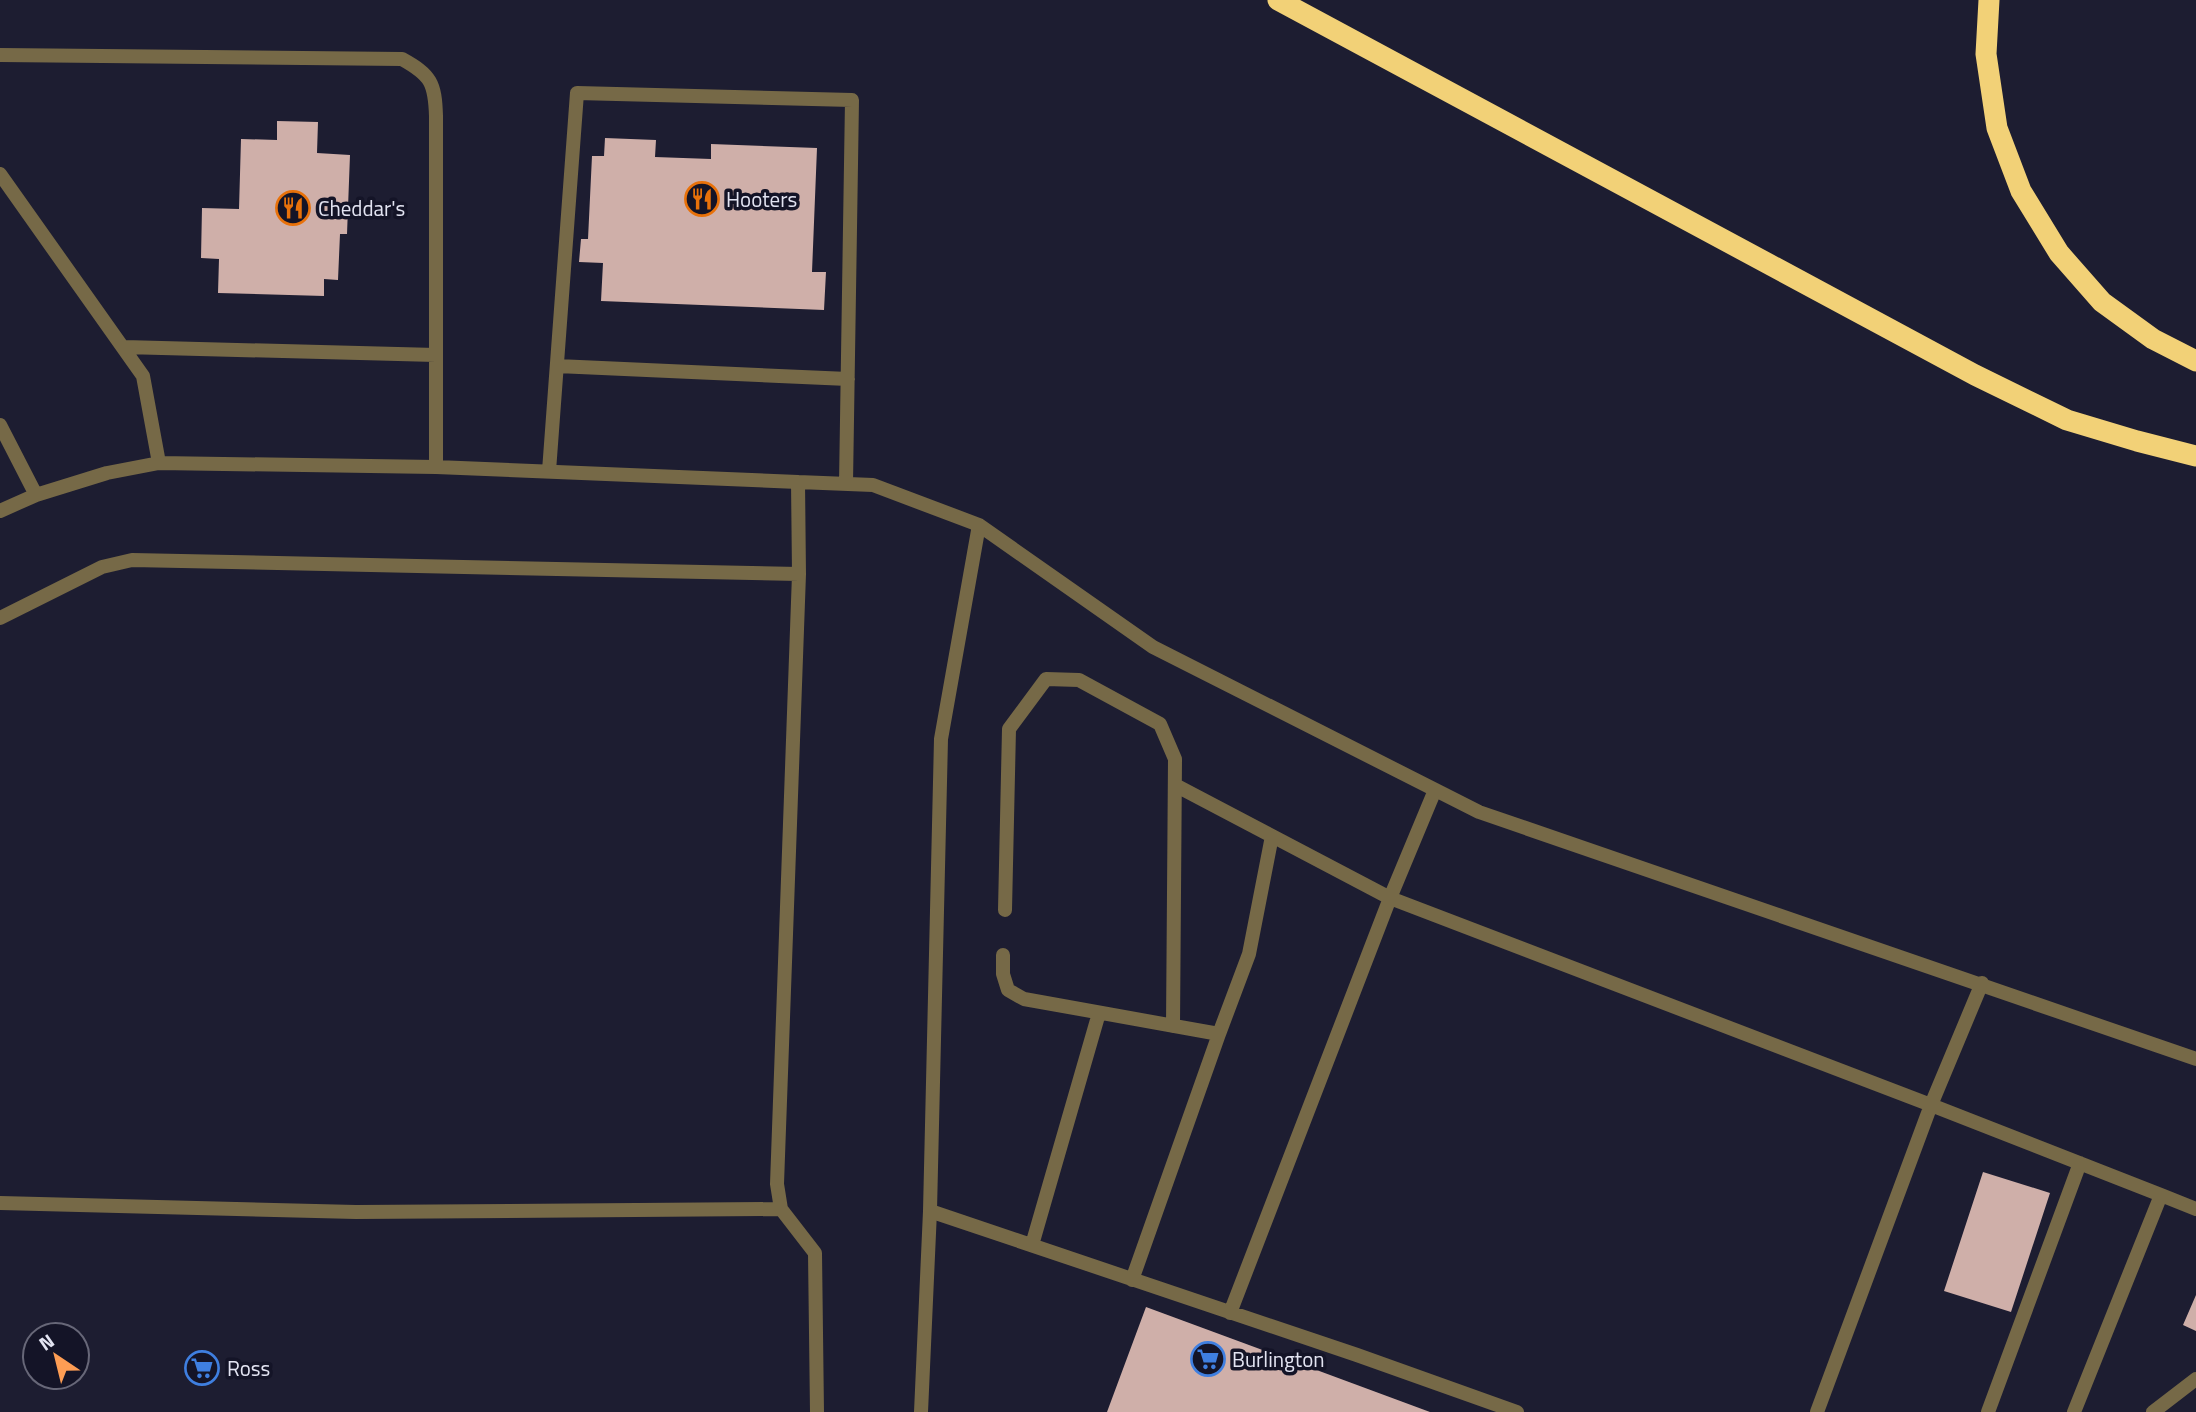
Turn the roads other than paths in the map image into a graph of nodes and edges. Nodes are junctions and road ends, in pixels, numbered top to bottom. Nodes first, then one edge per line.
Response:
1 (1278, 0) edge
2 (1989, 0) edge
3 (0, 55) edge
4 (0, 174) edge
5 (124, 347) junction
6 (436, 355) junction
7 (2196, 360) edge
8 (557, 366) junction
9 (848, 379) junction
10 (0, 425) edge
11 (2196, 456) edge
12 (159, 463) junction
13 (436, 467) junction
14 (549, 471) junction
15 (798, 482) junction
16 (846, 484) junction
17 (36, 495) junction
18 (0, 511) edge
19 (979, 525) junction
20 (799, 574) junction
21 (0, 618) edge
22 (1175, 785) junction
23 (1435, 790) junction
24 (1272, 836) junction
25 (1390, 898) junction
26 (1005, 910) dead end
27 (1003, 955) dead end
28 (1982, 984) junction
29 (1099, 1013) junction
30 (1173, 1026) junction
31 (1219, 1034) junction
32 (2196, 1059) edge
33 (1931, 1105) junction
34 (2080, 1163) junction
35 (2161, 1195) junction
36 (0, 1203) edge
37 (781, 1209) junction
38 (2196, 1209) edge
39 (930, 1212) junction
40 (1032, 1245) junction
41 (1132, 1280) junction
42 (1230, 1313) junction
43 (2196, 1379) edge
44 (817, 1412) edge
45 (921, 1412) edge
46 (1517, 1412) edge
47 (1816, 1412) edge
48 (1988, 1412) edge
49 (2074, 1412) edge
50 (2153, 1412) edge

1 - 11 highway
2 - 7 highway
3 - 6 lane
4 - 5 lane
5 - 6 lane
5 - 12 lane
6 - 13 lane
8 - 9 lane
8 - 9 lane
8 - 14 lane
9 - 16 lane
10 - 17 lane
12 - 13 lane
12 - 17 lane
13 - 14 lane
14 - 15 lane
15 - 16 lane
15 - 20 lane
16 - 19 lane
17 - 18 lane
19 - 23 lane
19 - 39 lane
20 - 21 lane
20 - 37 lane
22 - 24 lane
22 - 26 lane
22 - 30 lane
23 - 25 lane
23 - 28 lane
24 - 25 lane
24 - 31 lane
25 - 33 lane
25 - 42 lane
27 - 29 lane
28 - 32 lane
28 - 33 lane
29 - 30 lane
29 - 40 lane
30 - 31 lane
31 - 41 lane
33 - 34 lane
33 - 47 lane
34 - 35 lane
34 - 48 lane
35 - 38 lane
35 - 49 lane
36 - 37 lane
37 - 44 lane
39 - 40 lane
39 - 45 lane
40 - 41 lane
41 - 42 lane
42 - 46 lane
43 - 50 lane

